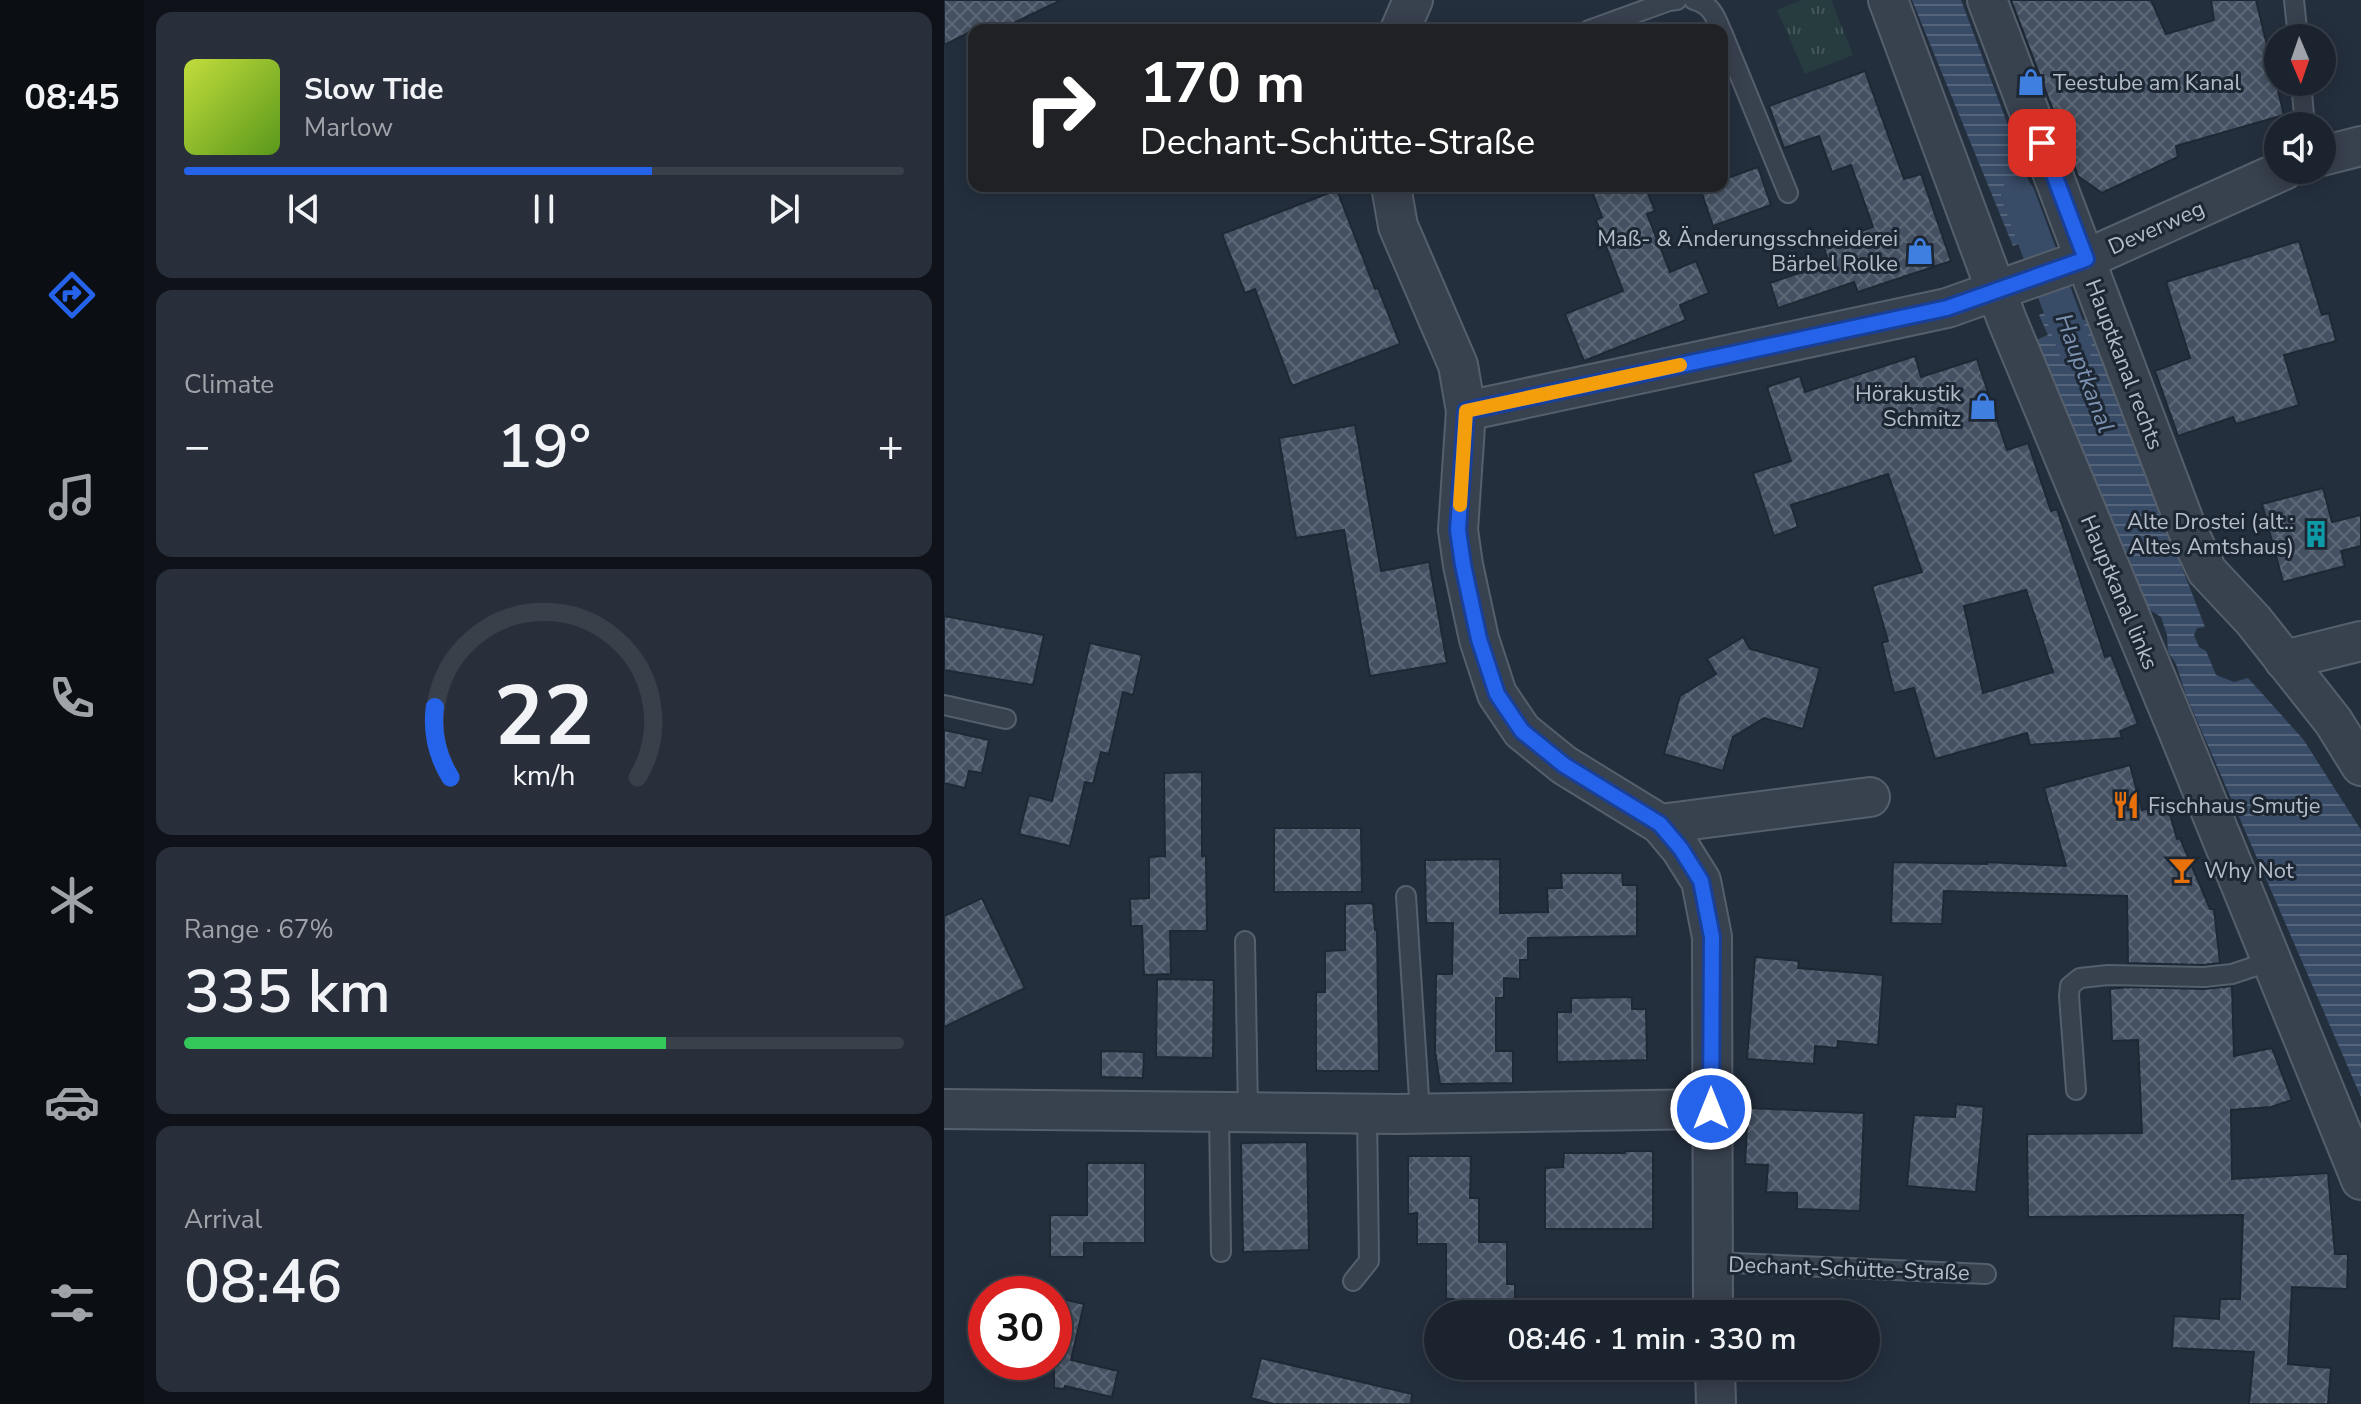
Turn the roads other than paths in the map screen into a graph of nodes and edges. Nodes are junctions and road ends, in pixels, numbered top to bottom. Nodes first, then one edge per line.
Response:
1 (1413, 0) edge
2 (1677, 0) edge
3 (1694, 0) edge
4 (1888, 0) edge
5 (1987, 0) edge
6 (2294, 0) edge
7 (1403, 24) edge
8 (1606, 24) edge
9 (1719, 24) edge
10 (2297, 24) edge
11 (1728, 46) edge
12 (2361, 146) edge
13 (2336, 152) edge
14 (2264, 179) edge
15 (1392, 192) edge
16 (1788, 193) dead end
17 (2074, 263) junction
18 (2011, 286) junction
19 (1466, 411) junction
20 (2361, 641) edge
21 (2284, 660) junction
22 (944, 705) edge
23 (1006, 719) dead end
24 (2361, 766) edge
25 (1870, 797) dead end
26 (1660, 824) junction
27 (1406, 896) dead end
28 (1245, 941) dead end
29 (2271, 961) junction
30 (2076, 1090) dead end
31 (944, 1109) edge
32 (1711, 1109) junction
33 (1234, 1112) junction
34 (1367, 1113) junction
35 (1420, 1113) junction
36 (2361, 1180) edge
37 (1221, 1252) dead end
38 (1712, 1262) junction
39 (1986, 1274) dead end
40 (1353, 1281) dead end
41 (1713, 1300) edge
42 (1715, 1380) edge
43 (1716, 1404) edge

1 - 7 street
2 - 8 lane
3 - 9 lane
4 - 18 street, Hauptkanal links
5 - 17 street, Hauptkanal rechts
6 - 10 lane
11 - 16 lane
12 - 13 street
14 - 17 street, Deverweg
15 - 19 street, Dechant-Schütte-Straße
17 - 18 street, Deverweg
17 - 21 street, Hauptkanal rechts
18 - 19 street
18 - 29 street, Hauptkanal links
19 - 26 street, Dechant-Schütte-Straße
20 - 21 street
21 - 24 street, Hauptkanal rechts
22 - 23 lane
25 - 26 street
26 - 32 street, Dechant-Schütte-Straße
27 - 35 lane
28 - 33 lane
29 - 30 lane
29 - 36 street, Hauptkanal links
31 - 33 street
32 - 35 street
32 - 38 street, Dechant-Schütte-Straße
33 - 34 street
33 - 37 lane
34 - 35 street
34 - 40 lane
38 - 39 lane, Dechant-Schütte-Straße
38 - 41 street, Dechant-Schütte-Straße
42 - 43 street

